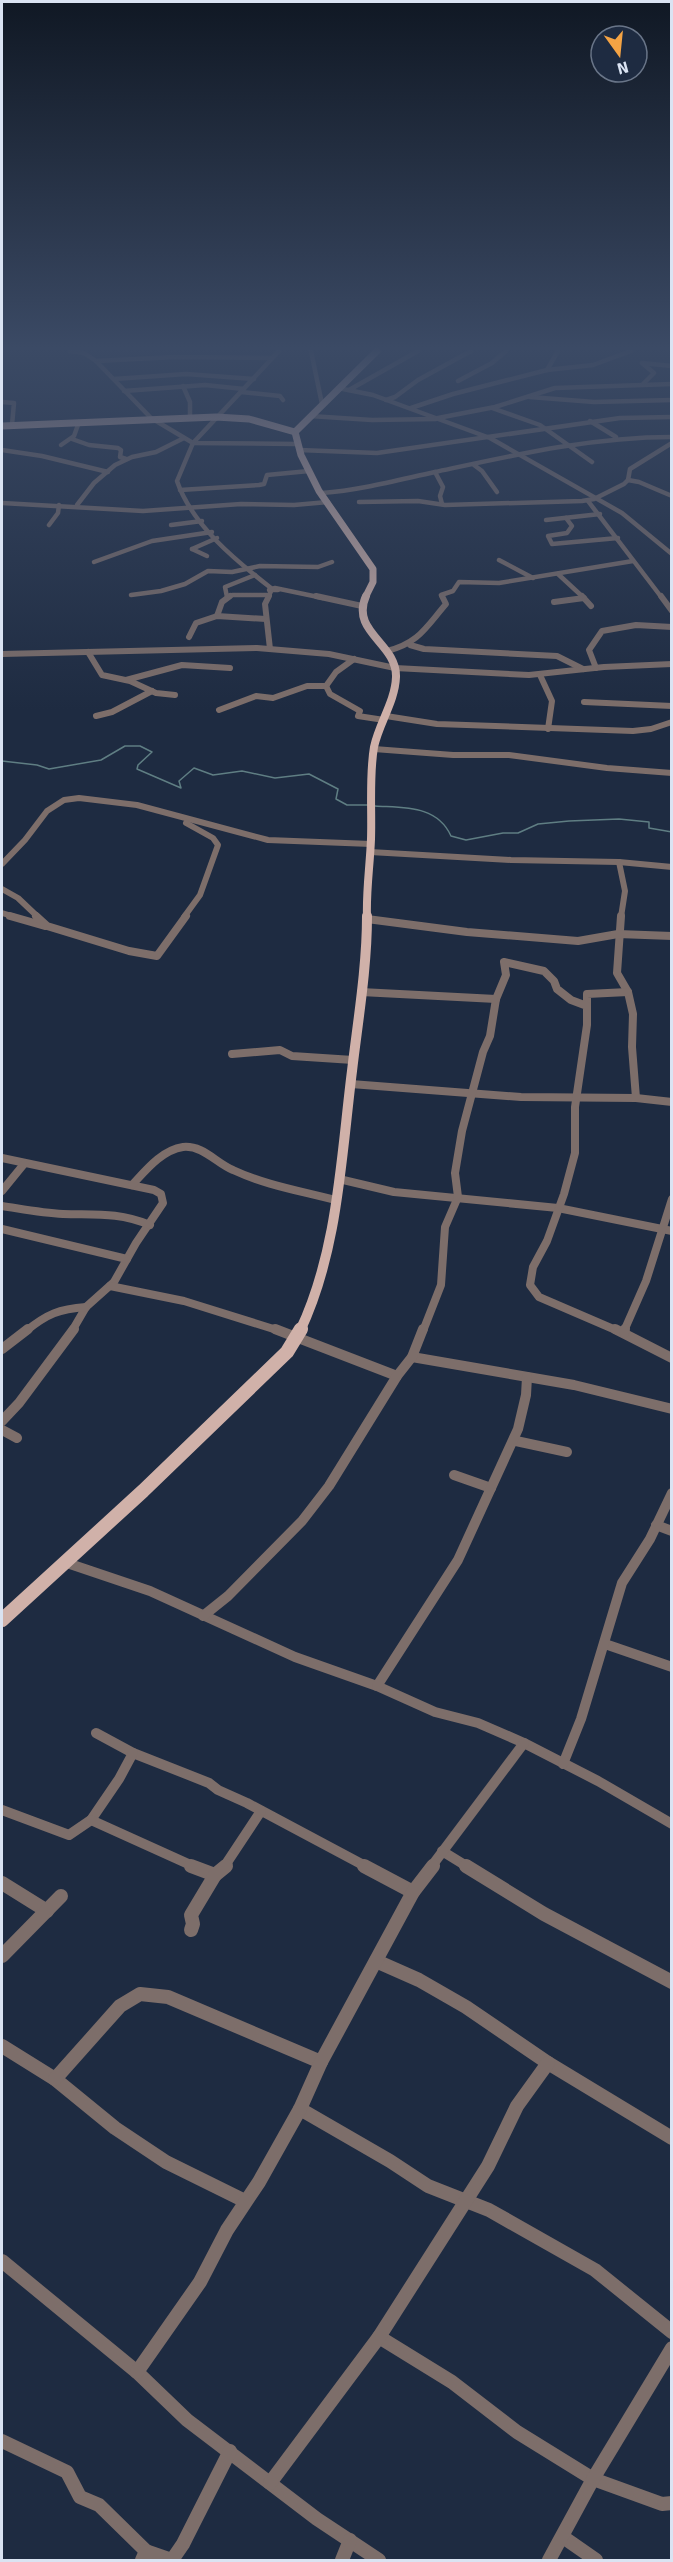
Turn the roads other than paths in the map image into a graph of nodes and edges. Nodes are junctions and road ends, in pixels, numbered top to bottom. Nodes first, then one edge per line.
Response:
1 (100, 471) edge
2 (181, 471) edge
3 (309, 471) joint
4 (443, 471) edge
5 (481, 471) edge
6 (546, 471) edge
7 (630, 471) edge
8 (108, 472) joint
9 (435, 472) junction
10 (628, 480) junction
11 (180, 490) junction
12 (497, 492) dead end
13 (672, 496) edge
14 (325, 498) junction
15 (591, 500) junction
16 (359, 502) dead end
17 (2, 503) edge
18 (442, 504) junction
19 (59, 506) junction
20 (77, 506) junction
21 (190, 508) junction
22 (569, 509) dead end
23 (600, 514) junction
24 (575, 517) junction
25 (566, 518) junction
26 (546, 520) dead end
27 (202, 521) junction
28 (49, 525) dead end
29 (212, 532) junction
30 (178, 534) junction
31 (217, 538) junction
32 (618, 538) junction
33 (672, 554) edge
34 (207, 556) dead end
35 (499, 560) dead end
36 (633, 561) junction
37 (94, 562) dead end
38 (332, 562) dead end
39 (247, 570) junction
40 (558, 574) junction
41 (255, 576) junction
42 (533, 578) junction
43 (261, 581) junction
44 (255, 584) dead end
45 (248, 587) dead end
46 (272, 591) junction
47 (240, 593) junction
48 (131, 595) dead end
49 (227, 597) junction
50 (584, 598) junction
51 (554, 602) dead end
52 (362, 606) junction
53 (591, 606) dead end
54 (672, 611) edge
55 (217, 616) junction
56 (266, 619) junction
57 (672, 627) edge
58 (189, 636) dead end
59 (411, 645) junction
60 (270, 649) junction
61 (387, 651) junction
62 (88, 652) junction
63 (2, 654) edge
64 (354, 659) junction
65 (672, 664) edge
66 (230, 668) dead end
67 (596, 668) junction
68 (395, 669) junction
69 (583, 669) junction
70 (540, 675) junction
71 (126, 680) junction
72 (326, 686) junction
73 (152, 691) junction
74 (176, 695) dead end
75 (584, 702) dead end
76 (672, 706) edge
77 (219, 710) dead end
78 (96, 716) dead end
79 (385, 718) junction
80 (672, 722) edge
81 (549, 729) junction
82 (374, 749) junction
83 (672, 773) edge
84 (176, 818) junction
85 (371, 848) junction
86 (619, 862) junction
87 (2, 864) edge
88 (672, 867) edge
89 (2, 889) edge
90 (2, 913) edge
91 (367, 919) junction
92 (47, 926) junction
93 (618, 934) junction
94 (672, 936) edge
95 (361, 992) junction
96 (628, 992) junction
97 (496, 999) junction
98 (587, 1006) junction
99 (232, 1054) dead end
100 (353, 1060) junction
101 (351, 1084) junction
102 (473, 1093) junction
103 (578, 1097) junction
104 (636, 1098) junction
105 (672, 1102) edge
106 (2, 1158) edge
107 (24, 1164) junction
108 (339, 1179) junction
109 (132, 1185) junction
110 (2, 1191) edge
111 (458, 1197) junction
112 (672, 1199) edge
113 (335, 1200) junction
114 (2, 1206) edge
115 (558, 1208) junction
116 (150, 1225) junction
117 (660, 1228) junction
118 (2, 1229) edge
119 (672, 1231) edge
120 (127, 1259) junction
121 (110, 1286) junction
122 (86, 1307) junction
123 (624, 1333) junction
124 (297, 1338) junction
125 (2, 1349) edge
126 (412, 1357) junction
127 (672, 1358) edge
128 (397, 1376) junction
129 (527, 1377) junction
130 (672, 1409) edge
131 (2, 1421) edge
132 (2, 1430) edge
133 (17, 1438) dead end
134 (516, 1441) junction
135 (567, 1452) dead end
136 (454, 1475) dead end
137 (491, 1488) junction
138 (672, 1493) edge
139 (656, 1525) junction
140 (672, 1531) edge
141 (64, 1562) junction
142 (203, 1616) junction
143 (2, 1620) edge
144 (605, 1644) junction
145 (672, 1667) edge
146 (377, 1686) junction
147 (96, 1733) dead end
148 (524, 1743) junction
149 (133, 1753) junction
150 (563, 1764) junction
151 (2, 1810) edge
152 (261, 1811) junction
153 (91, 1820) junction
154 (672, 1824) edge
155 (442, 1851) junction
156 (215, 1875) junction
157 (2, 1883) edge
158 (413, 1892) junction
159 (61, 1896) dead end
160 (47, 1911) junction
161 (190, 1930) dead end
162 (2, 1956) edge
163 (376, 1961) junction
164 (672, 1983) edge
165 (2, 2046) edge
166 (321, 2062) junction
167 (548, 2063) junction
168 (55, 2079) junction
169 (300, 2109) junction
170 (672, 2138) edge
171 (464, 2200) junction
172 (245, 2201) junction
173 (2, 2261) edge
174 (672, 2332) edge
175 (379, 2337) junction
176 (672, 2348) edge
177 (138, 2372) junction
178 (2, 2441) edge
179 (230, 2451) junction
180 (593, 2479) junction
181 (270, 2483) junction
182 (672, 2503) edge
183 (564, 2537) junction
184 (350, 2540) junction
185 (144, 2556) edge
186 (342, 2560) edge
187 (379, 2560) edge
188 (549, 2560) edge
189 (596, 2560) edge

1 - 8 street
2 - 11 street
3 - 11 street
3 - 14 main road
4 - 9 street
5 - 12 street
6 - 15 street
7 - 10 street
8 - 20 street
9 - 14 street
9 - 18 street
10 - 13 street
10 - 15 street
11 - 21 street
14 - 21 street
14 - 52 main road
15 - 18 street
15 - 23 street
15 - 33 street
16 - 18 street
17 - 19 street
19 - 20 street
19 - 28 street
20 - 21 street
21 - 27 street
22 - 24 street
23 - 24 street
23 - 32 street
24 - 25 street
25 - 26 street
25 - 32 street
27 - 29 street
27 - 30 street
29 - 30 street
29 - 31 street
30 - 37 street
31 - 34 street
31 - 39 street
32 - 36 street
35 - 42 street
36 - 40 street
36 - 54 street
38 - 39 street
39 - 41 street
39 - 48 street
40 - 42 street
40 - 50 street
41 - 43 street
41 - 49 street
42 - 59 street
43 - 44 street
43 - 46 street
45 - 47 street
46 - 47 street
46 - 52 street
46 - 56 street
47 - 49 street
49 - 55 street
50 - 51 street
50 - 53 street
52 - 61 main road
55 - 56 street
55 - 58 street
56 - 60 street
57 - 67 street
59 - 61 street
59 - 69 street
60 - 62 street
60 - 64 street
61 - 68 main road
62 - 63 street
62 - 71 street
64 - 68 street
64 - 72 street
65 - 67 street
66 - 71 street
67 - 69 street
68 - 70 street
68 - 79 main road
69 - 70 street
70 - 81 street
71 - 73 street
72 - 77 street
72 - 79 street
73 - 74 street
73 - 78 street
75 - 76 street
79 - 81 street
79 - 82 main road
80 - 81 street
82 - 83 street
82 - 85 main road
84 - 85 street
84 - 87 street
84 - 92 street
85 - 86 street
85 - 91 main road
86 - 88 street
86 - 93 street
89 - 92 street
90 - 92 street
91 - 93 street
91 - 95 main road
93 - 94 street
93 - 96 street
95 - 97 street
95 - 100 main road
96 - 98 street
96 - 104 street
97 - 98 street
97 - 102 street
98 - 103 street
99 - 100 street
100 - 101 main road
101 - 102 street
101 - 108 main road
102 - 103 street
102 - 111 street
103 - 104 street
103 - 115 street
104 - 105 street
106 - 107 street
107 - 109 street
107 - 110 street
108 - 111 street
108 - 113 main road
109 - 113 street
109 - 116 street
111 - 115 street
111 - 126 street
112 - 117 street
113 - 124 main road
114 - 116 street
115 - 117 street
115 - 123 street
116 - 120 street
117 - 119 street
117 - 123 street
118 - 120 street
120 - 121 street
121 - 122 street
121 - 124 street
122 - 125 street
122 - 131 street
123 - 127 street
124 - 128 street
124 - 141 main road
126 - 128 street
126 - 129 street
128 - 142 street
129 - 130 street
129 - 134 street
132 - 133 street
134 - 135 street
134 - 137 street
136 - 137 street
137 - 146 street
138 - 139 street
139 - 140 street
139 - 144 street
141 - 142 street
141 - 143 main road
142 - 146 street
144 - 145 street
144 - 150 street
146 - 148 street
147 - 149 street
148 - 150 street
148 - 155 street
149 - 152 street
149 - 153 street
150 - 154 street
151 - 153 street
152 - 156 street
152 - 158 street
153 - 156 street
155 - 158 street
155 - 164 street
156 - 161 street
157 - 160 street
158 - 163 street
159 - 160 street
160 - 162 street
163 - 166 street
163 - 167 street
165 - 168 street
166 - 168 street
166 - 169 street
167 - 170 street
167 - 171 street
168 - 172 street
169 - 171 street
169 - 172 street
171 - 174 street
171 - 175 street
172 - 177 street
173 - 177 street
175 - 180 street
175 - 181 street
176 - 180 street
177 - 179 street
178 - 185 street
179 - 181 street
179 - 185 street
180 - 182 street
180 - 183 street
181 - 184 street
183 - 188 street
183 - 189 street
184 - 186 street
184 - 187 street

